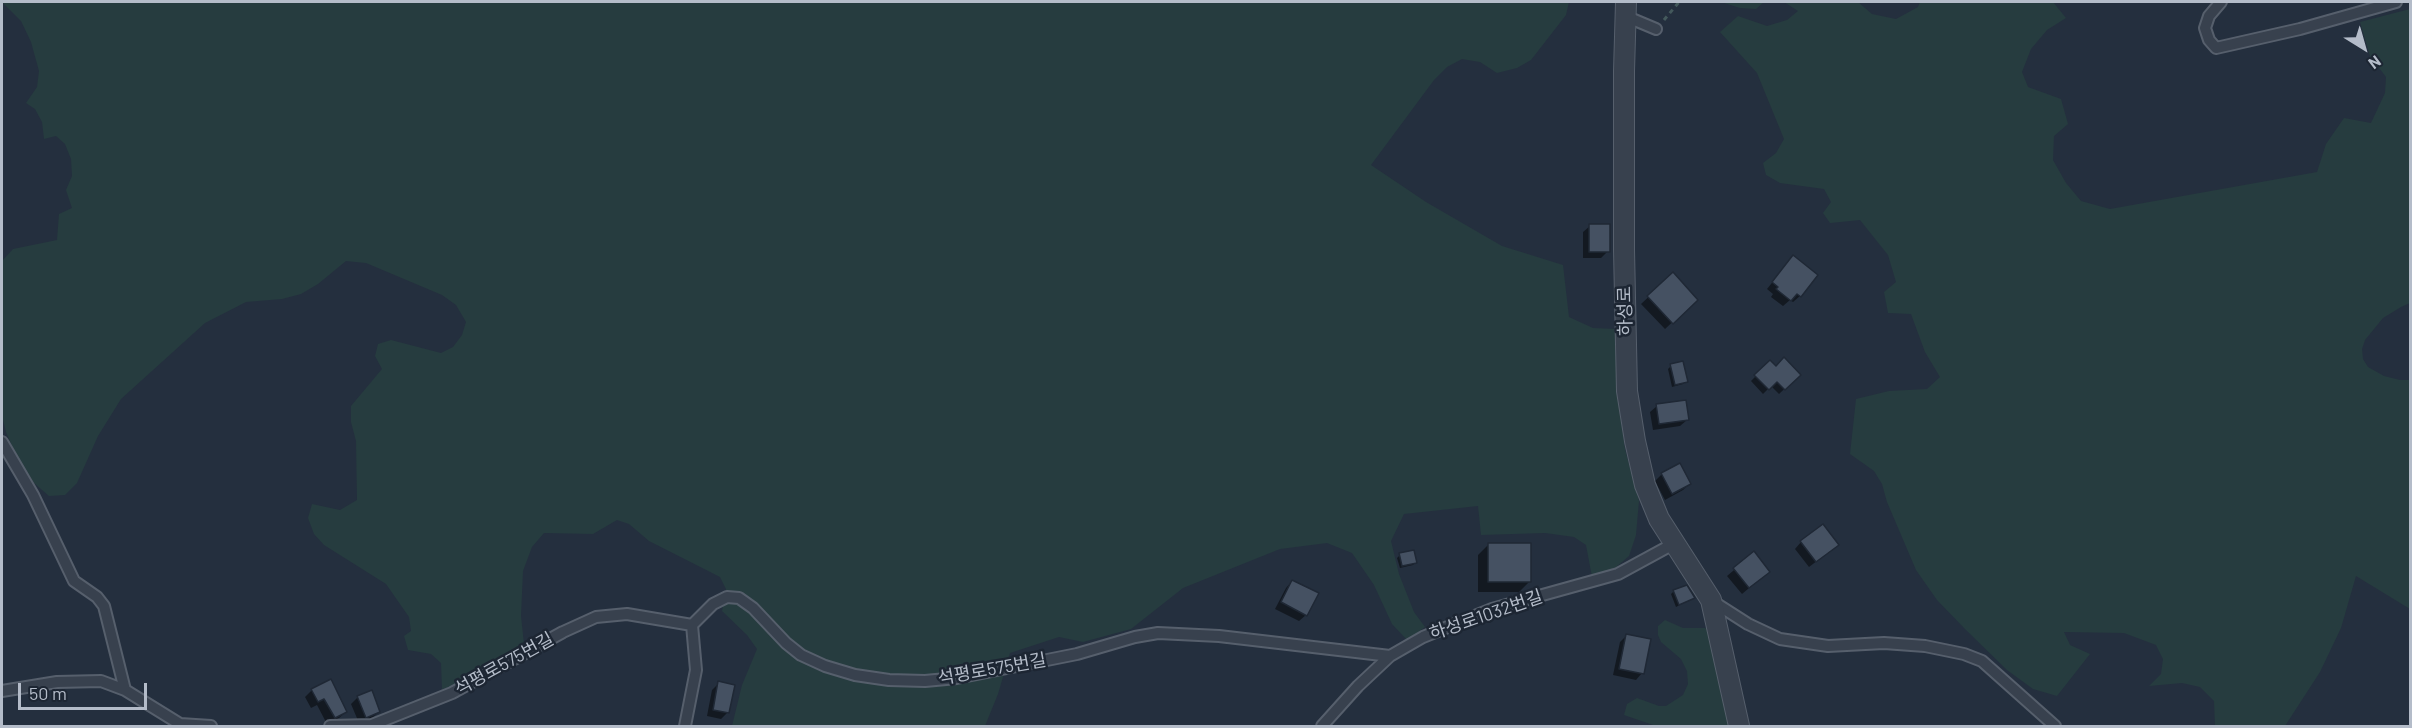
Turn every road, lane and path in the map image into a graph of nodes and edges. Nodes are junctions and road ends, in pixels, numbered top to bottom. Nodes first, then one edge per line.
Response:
1 (2221, 2) edge
2 (2396, 2) edge
3 (1626, 9) edge
4 (1656, 29) dead end
5 (2, 442) edge
6 (1675, 543) junction
7 (1711, 600) junction
8 (692, 626) junction
9 (1390, 656) junction
10 (125, 690) junction
11 (2, 691) edge
12 (211, 726) edge
13 (330, 726) edge
14 (362, 726) edge
15 (685, 726) edge
16 (1322, 726) edge
17 (1739, 726) edge
18 (2055, 726) edge

1 - 2 lane
3 - 4 lane
3 - 6 street, 하성로
5 - 10 lane
6 - 7 street, 하성로
6 - 9 lane, 하성로1032번길
7 - 17 street, 하성로
7 - 18 lane, 하성로
8 - 9 lane, 석평로575번길
8 - 14 lane, 석평로575번길
8 - 15 lane
9 - 16 lane, 하성로1032번길
10 - 11 lane
10 - 12 lane
13 - 14 lane, 석평로575번길

